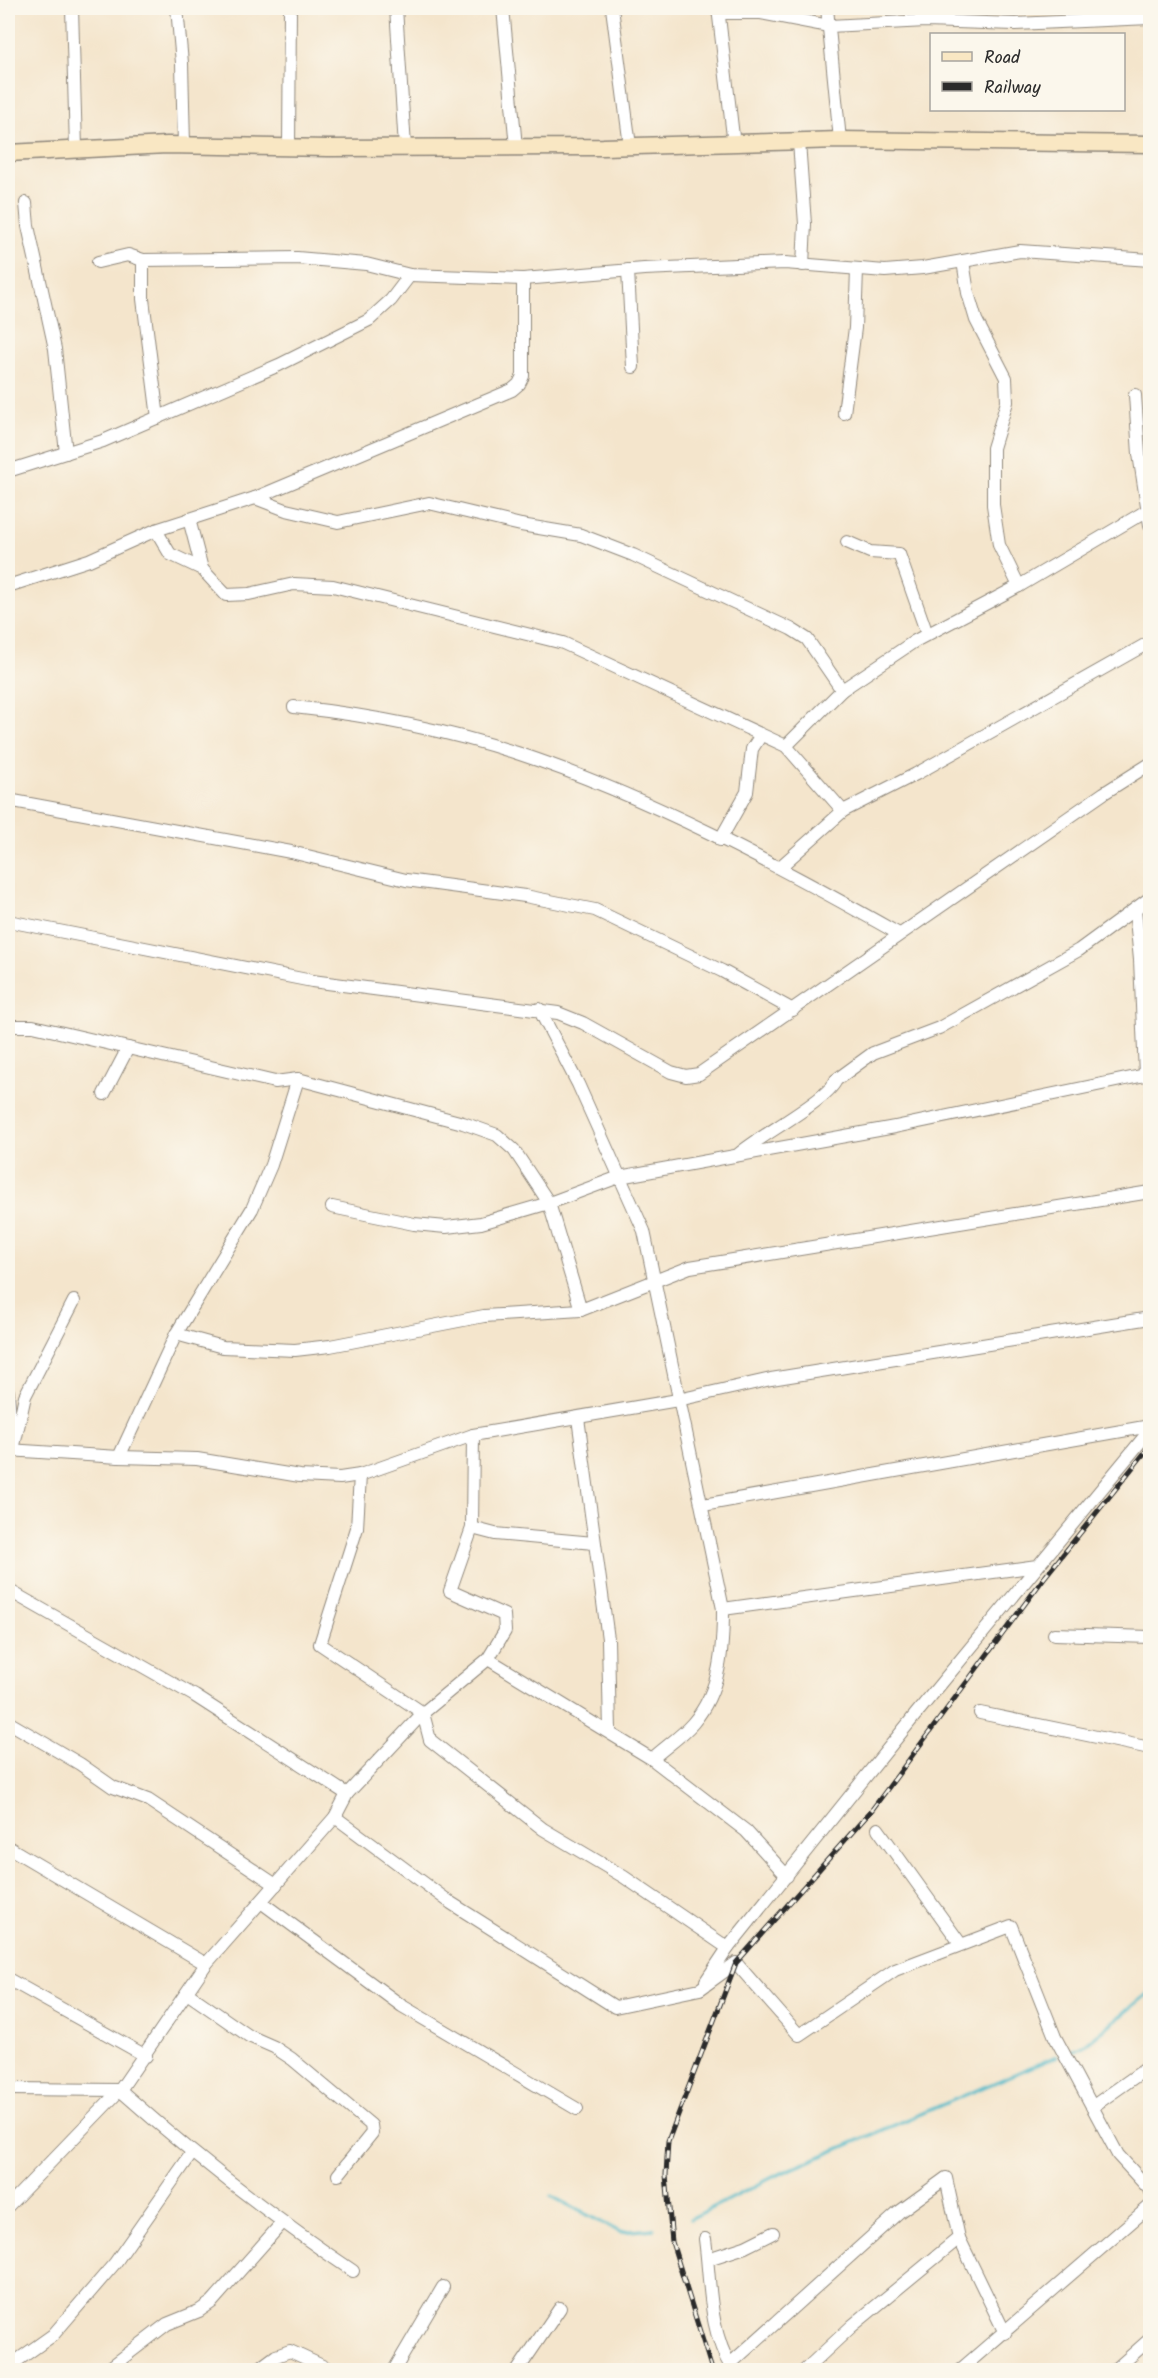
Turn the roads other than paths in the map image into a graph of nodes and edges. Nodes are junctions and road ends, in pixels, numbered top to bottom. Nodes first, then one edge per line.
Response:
1 (72, 8) edge
2 (177, 8) edge
3 (290, 8) edge
4 (396, 8) edge
5 (503, 8) edge
6 (612, 8) edge
7 (827, 8) edge
8 (718, 10) edge
9 (1150, 18) edge
10 (829, 26) junction
11 (840, 140) junction
12 (799, 142) junction
13 (1150, 144) edge
14 (184, 145) junction
15 (734, 145) junction
16 (630, 146) junction
17 (289, 147) junction
18 (405, 147) junction
19 (516, 147) junction
20 (76, 149) junction
21 (8, 153) edge
22 (26, 203) dead end
23 (143, 260) junction
24 (1150, 260) edge
25 (963, 261) junction
26 (98, 262) dead end
27 (803, 265) junction
28 (857, 269) junction
29 (628, 270) junction
30 (410, 275) junction
31 (523, 279) junction
32 (633, 367) dead end
33 (1135, 395) dead end
34 (844, 413) dead end
35 (158, 418) junction
36 (66, 453) junction
37 (1145, 453) edge
38 (8, 471) edge
39 (255, 498) junction
40 (1148, 510) junction
41 (189, 519) junction
42 (1150, 525) edge
43 (156, 530) junction
44 (847, 542) dead end
45 (202, 569) junction
46 (8, 586) edge
47 (1019, 586) junction
48 (927, 634) junction
49 (1150, 642) edge
50 (842, 690) junction
51 (294, 707) dead end
52 (761, 735) junction
53 (786, 746) junction
54 (1150, 764) edge
55 (8, 800) edge
56 (843, 811) junction
57 (720, 840) junction
58 (780, 867) junction
59 (1150, 898) edge
60 (1135, 909) junction
61 (8, 921) edge
62 (899, 934) junction
63 (539, 1009) junction
64 (792, 1010) junction
65 (8, 1026) edge
66 (128, 1048) junction
67 (1148, 1074) edge
68 (298, 1079) junction
69 (104, 1094) dead end
70 (738, 1154) junction
71 (619, 1177) junction
72 (1150, 1192) edge
73 (549, 1203) junction
74 (332, 1207) dead end
75 (653, 1283) junction
76 (74, 1301) dead end
77 (581, 1310) junction
78 (1150, 1318) edge
79 (176, 1334) junction
80 (8, 1392) edge
81 (678, 1400) junction
82 (578, 1418) junction
83 (1150, 1428) edge
84 (473, 1435) junction
85 (10, 1450) edge
86 (119, 1457) junction
87 (360, 1475) junction
88 (702, 1505) junction
89 (472, 1528) junction
90 (594, 1543) junction
91 (1037, 1566) junction
92 (8, 1590) edge
93 (723, 1609) junction
94 (1054, 1634) dead end
95 (1150, 1637) edge
96 (488, 1659) junction
97 (423, 1713) junction
98 (980, 1713) dead end
99 (8, 1722) edge
100 (610, 1732) junction
101 (1150, 1748) edge
102 (652, 1759) junction
103 (347, 1794) junction
104 (335, 1817) junction
105 (878, 1829) dead end
106 (8, 1847) edge
107 (787, 1876) junction
108 (276, 1885) junction
109 (261, 1902) junction
110 (960, 1943) junction
111 (728, 1948) junction
112 (206, 1964) junction
113 (8, 1979) edge
114 (700, 1989) junction
115 (187, 1994) junction
116 (146, 2056) junction
117 (1150, 2066) edge
118 (8, 2089) edge
119 (120, 2090) junction
120 (1092, 2107) junction
121 (577, 2109) dead end
122 (192, 2153) junction
123 (338, 2175) dead end
124 (1150, 2190) edge
125 (8, 2206) edge
126 (1150, 2206) edge
127 (282, 2223) junction
128 (773, 2233) dead end
129 (959, 2238) junction
130 (705, 2239) dead end
131 (708, 2259) junction
132 (353, 2271) dead end
133 (443, 2287) dead end
134 (560, 2308) dead end
135 (1005, 2333) junction
136 (1150, 2339) edge
137 (8, 2367) edge
138 (731, 2368) edge
139 (107, 2370) edge
140 (257, 2370) edge
141 (331, 2370) edge
142 (394, 2370) edge
143 (518, 2370) edge
144 (805, 2370) edge
145 (960, 2370) edge
146 (1115, 2370) edge

1 - 20 street
2 - 14 street
3 - 17 street
4 - 18 street
5 - 19 street
6 - 16 street
7 - 10 street
8 - 10 street
8 - 15 street
9 - 10 street
10 - 11 street
11 - 12 street
11 - 13 street
12 - 15 street
12 - 27 street
14 - 17 street
14 - 20 street
15 - 16 street
16 - 19 street
17 - 18 street
18 - 19 street
20 - 21 street
22 - 36 street
23 - 26 street
23 - 30 street
23 - 35 street
24 - 25 street
25 - 28 street
25 - 47 street
27 - 28 street
27 - 29 street
28 - 34 street
29 - 31 street
29 - 32 street
30 - 31 street
30 - 35 street
31 - 39 street
33 - 37 street
35 - 36 street
36 - 38 street
37 - 40 street
39 - 41 street
39 - 50 street
40 - 42 street
40 - 47 street
41 - 43 street
41 - 45 street
43 - 45 street
43 - 46 street
44 - 48 street
45 - 52 street
47 - 48 street
48 - 50 street
49 - 56 street
50 - 53 street
51 - 57 street
52 - 53 street
52 - 57 street
53 - 56 street
54 - 62 street
55 - 64 street
56 - 58 street
57 - 58 street
58 - 62 street
59 - 60 street
60 - 67 street
60 - 70 street
61 - 63 street
62 - 64 street
63 - 64 street
63 - 71 street
65 - 66 street
66 - 68 street
66 - 69 street
67 - 70 street
68 - 73 street
68 - 79 street
70 - 71 street
71 - 73 street
71 - 75 street
72 - 75 street
73 - 74 street
73 - 77 street
75 - 77 street
75 - 81 street
76 - 85 street
77 - 79 street
78 - 81 street
79 - 86 street
80 - 85 street
81 - 82 street
81 - 88 street
82 - 84 street
82 - 90 street
83 - 88 street
83 - 91 street
84 - 87 street
84 - 89 street
85 - 86 street
86 - 87 street
87 - 97 street
88 - 93 street
89 - 90 street
89 - 96 street
90 - 100 street
91 - 93 street
91 - 107 street
92 - 103 street
93 - 102 street
94 - 95 street
96 - 97 street
96 - 100 street
97 - 103 street
97 - 111 street
98 - 101 street
99 - 108 street
100 - 102 street
102 - 107 street
103 - 104 street
104 - 108 street
104 - 114 street
105 - 110 street
106 - 112 street
107 - 111 street
108 - 109 street
109 - 112 street
109 - 121 street
110 - 114 street
110 - 120 street
111 - 114 street
112 - 115 street
113 - 116 street
115 - 116 street
115 - 123 street
116 - 119 street
117 - 120 street
118 - 119 street
119 - 122 street
119 - 125 street
120 - 124 street
122 - 127 street
122 - 137 street
126 - 135 street
127 - 132 street
127 - 139 street
128 - 131 street
129 - 135 street
129 - 138 street
129 - 144 street
130 - 131 street
131 - 138 street
133 - 142 street
134 - 143 street
135 - 145 street
136 - 146 street
140 - 141 street

